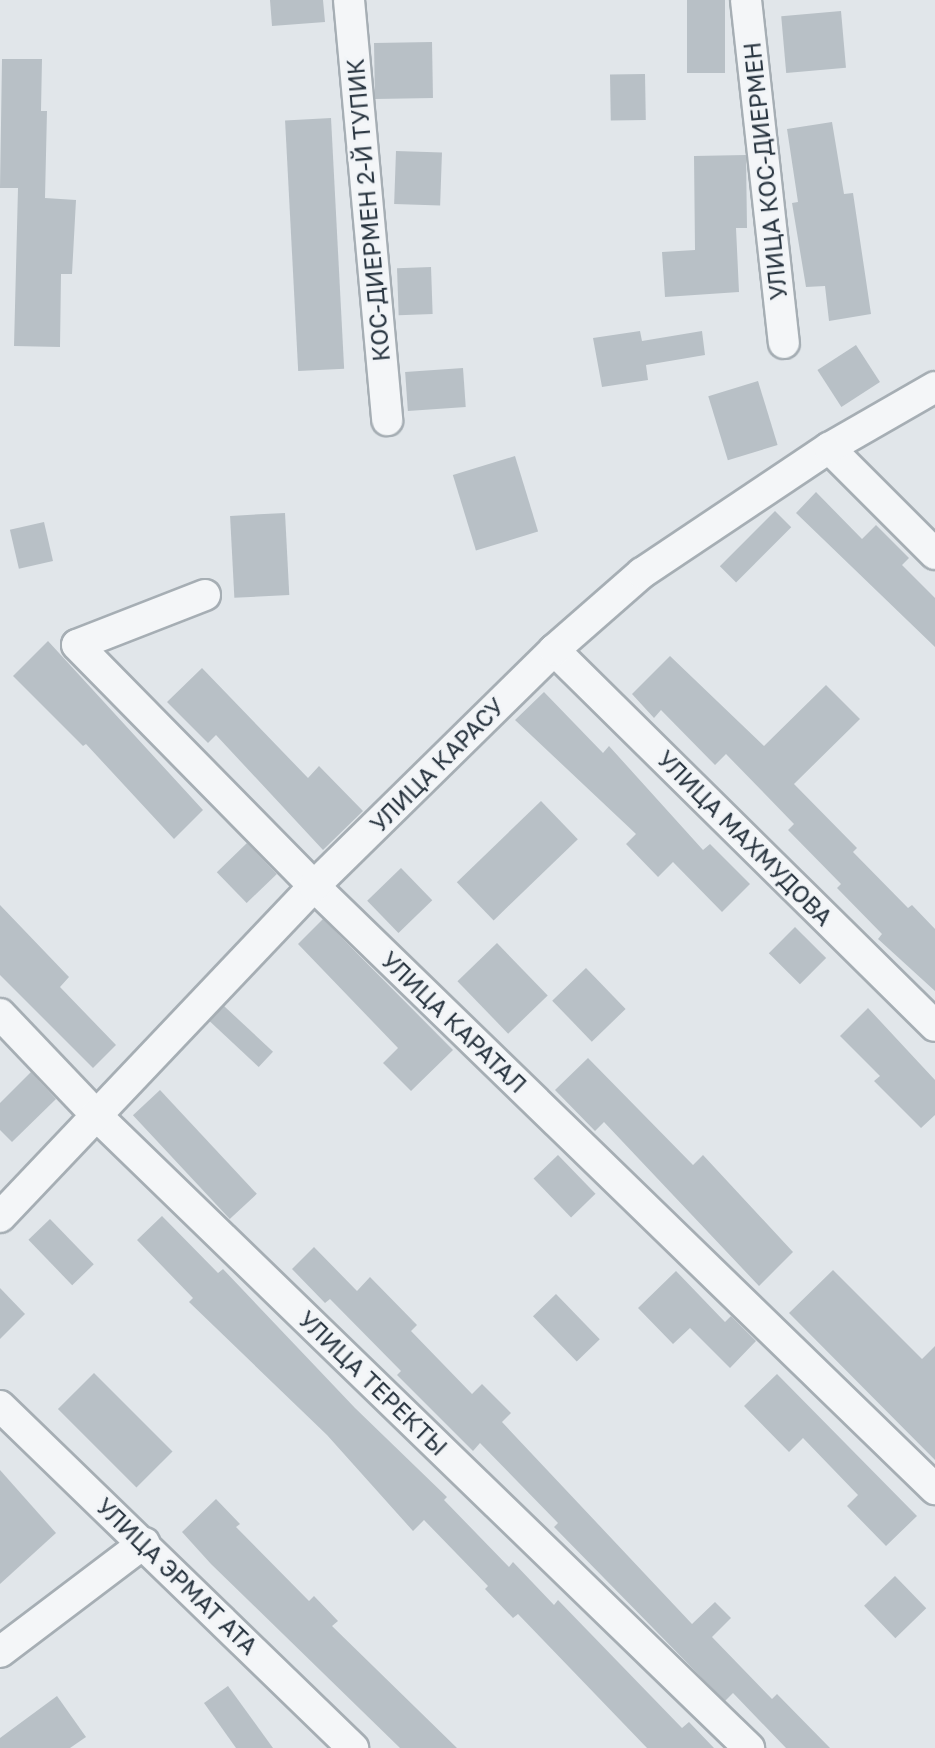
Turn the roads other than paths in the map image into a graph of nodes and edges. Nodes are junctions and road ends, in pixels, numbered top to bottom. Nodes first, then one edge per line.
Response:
1 (349, 0) edge
2 (746, 0) edge
3 (784, 343) dead end
4 (935, 387) edge
5 (387, 420) dead end
6 (829, 448) junction
7 (935, 554) edge
8 (205, 595) dead end
9 (554, 650) junction
10 (314, 886) junction
11 (0, 1014) edge
12 (935, 1026) edge
13 (98, 1117) junction
14 (0, 1217) edge
15 (0, 1406) edge
16 (935, 1489) edge
17 (144, 1543) junction
18 (0, 1652) edge
19 (353, 1748) edge
20 (749, 1748) edge

1 - 5 street, КОС-ДИЕРМЕН 2-Й ТУПИК
2 - 3 street, УЛИЦА КОС-ДИЕРМЕН
4 - 6 street, УЛИЦА КАРАСУ
6 - 7 street
6 - 9 street, УЛИЦА КАРАСУ
8 - 10 street, УЛИЦА КАРАТАЛ
9 - 10 street, УЛИЦА КАРАСУ
9 - 12 street, УЛИЦА МАХМУДОВА
10 - 13 street, УЛИЦА КАРАСУ
10 - 16 street, УЛИЦА КАРАТАЛ
11 - 13 street, УЛИЦА ТЕРЕКТЫ
13 - 14 street, УЛИЦА КАРАСУ
13 - 20 street, УЛИЦА ТЕРЕКТЫ
15 - 17 street, УЛИЦА ЭРМАТ АТА
17 - 18 street
17 - 19 street, УЛИЦА ЭРМАТ АТА

